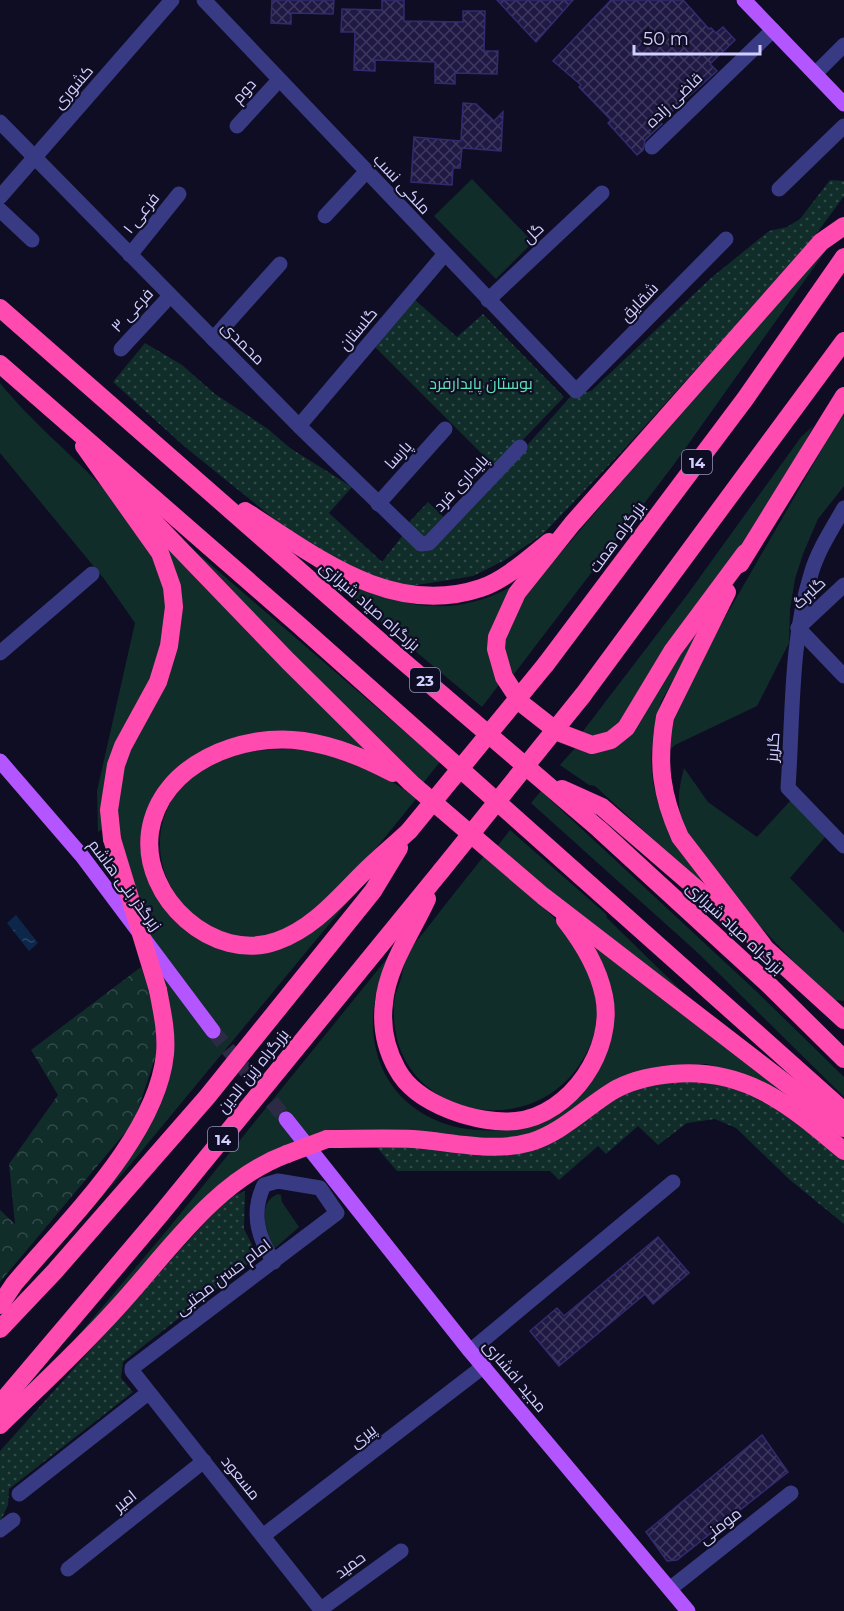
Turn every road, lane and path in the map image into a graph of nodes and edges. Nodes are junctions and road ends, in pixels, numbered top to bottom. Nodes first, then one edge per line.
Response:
1 (172, 0) edge
2 (204, 0) edge
3 (744, 0) edge
4 (773, 30) junction
5 (844, 45) edge
6 (815, 74) junction
7 (279, 80) junction
8 (844, 104) edge
9 (0, 122) edge
10 (237, 126) dead end
11 (844, 126) edge
12 (652, 147) dead end
13 (35, 159) junction
14 (366, 172) junction
15 (779, 189) dead end
16 (602, 193) dead end
17 (179, 194) dead end
18 (0, 197) edge
19 (0, 210) edge
20 (325, 216) dead end
21 (844, 226) edge
22 (726, 238) dead end
23 (32, 240) dead end
24 (129, 255) junction
25 (444, 255) junction
26 (844, 257) edge
27 (280, 264) dead end
28 (170, 296) junction
29 (488, 300) junction
30 (0, 308) edge
31 (213, 339) junction
32 (844, 341) edge
33 (121, 349) dead end
34 (0, 364) edge
35 (576, 391) joint
36 (844, 396) edge
37 (65, 420) junction
38 (299, 426) junction
39 (446, 429) dead end
40 (520, 447) dead end
41 (199, 482) junction
42 (378, 504) junction
43 (844, 508) edge
44 (572, 524) junction
45 (429, 543) joint
46 (746, 553) junction
47 (92, 574) dead end
48 (844, 585) edge
49 (798, 628) junction
50 (0, 653) edge
51 (844, 676) edge
52 (1, 764) edge
53 (411, 783) junction
54 (546, 783) junction
55 (409, 831) junction
56 (844, 846) edge
57 (441, 871) junction
58 (543, 896) junction
59 (763, 945) junction
60 (844, 1020) edge
61 (213, 1031) tunnel mouth
62 (844, 1059) edge
63 (844, 1111) edge
64 (286, 1119) tunnel mouth
65 (844, 1128) edge
66 (844, 1151) edge
67 (673, 1182) dead end
68 (274, 1262) junction
69 (0, 1305) edge
70 (0, 1329) edge
71 (471, 1351) junction
72 (484, 1366) junction
73 (132, 1369) joint
74 (148, 1393) junction
75 (0, 1404) edge
76 (0, 1425) edge
77 (204, 1461) junction
78 (791, 1493) dead end
79 (19, 1494) dead end
80 (13, 1520) dead end
81 (0, 1530) edge
82 (264, 1535) junction
83 (401, 1551) dead end
84 (68, 1569) dead end
85 (671, 1588) junction
86 (322, 1610) edge
87 (688, 1611) edge

1 - 13 street, کشوری
2 - 7 street, ملکی نسب
3 - 4 main road
4 - 6 main road
4 - 12 street, قاضی زاده
5 - 6 street
6 - 8 main road
7 - 10 street, دوم
7 - 14 street, ملکی نسب
9 - 13 street, محمدی
11 - 15 street
13 - 18 street, کشوری
13 - 24 street, محمدی
14 - 20 street
14 - 25 street, ملکی نسب
16 - 29 street, گل
17 - 24 street, فرعی ۱
19 - 23 street
21 - 44 highway
22 - 35 street, شقایق
24 - 28 street, محمدی
25 - 29 street, ملکی نسب
25 - 38 street, گلستان
26 - 55 highway, بزرگراه همت / 14, bridge
27 - 31 street
28 - 31 street, محمدی
28 - 33 street, فرعی ۳
29 - 35 street, ملکی نسب
30 - 41 highway, بزرگراه صیاد شیرازی / 23
31 - 38 street, محمدی
32 - 57 highway, 14, bridge
34 - 37 highway, 23
36 - 46 highway
37 - 53 highway
37 - 63 highway, 23
37 - 69 highway, bridge
38 - 42 street, محمدی
39 - 42 street, پارسا
40 - 45 street, پایداری فرد
41 - 44 highway
41 - 54 highway, بزرگراه صیاد شیرازی / 23
42 - 45 street, محمدی
43 - 49 street, گلریز
44 - 46 highway
46 - 59 highway
47 - 50 street
48 - 49 street, گلبرگ
49 - 51 street
49 - 56 street, گلریز
52 - 61 main road, زیرگذر بنی هاشم
53 - 55 highway
53 - 58 highway
54 - 59 highway
54 - 62 highway, بزرگراه صیاد شیرازی / 23
55 - 70 highway, بزرگراه زین الدین / 14
57 - 58 highway
57 - 75 highway, بزرگراه زین الدین / 14
58 - 65 highway
59 - 60 highway
64 - 71 main road, مجید افشاری
66 - 76 highway, bridge
67 - 71 street
68 - 68 street, امام حسن مجتبی
68 - 73 street, امام حسن مجتبی
71 - 72 main road, مجید افشاری
72 - 82 street, پیری
72 - 85 main road, مجید افشاری
73 - 74 street, مسعود
74 - 77 street, مسعود
74 - 79 street
77 - 82 street, مسعود
77 - 84 street, امیر
78 - 85 street, مومنی
80 - 81 street
82 - 86 street, مسعود
83 - 86 street, حمید
85 - 87 main road, مجید افشاری

